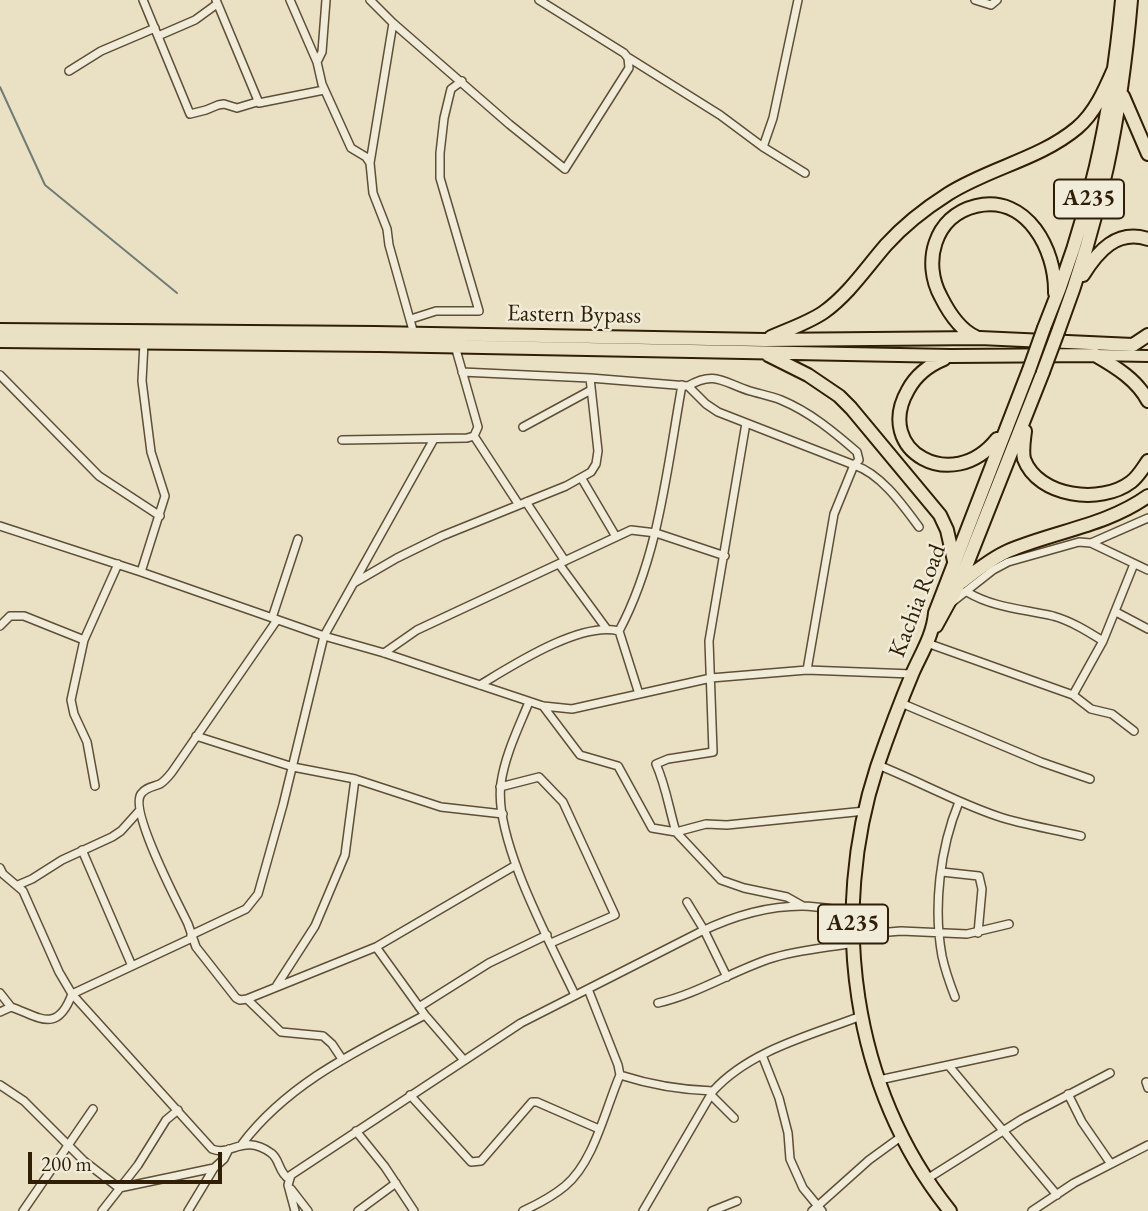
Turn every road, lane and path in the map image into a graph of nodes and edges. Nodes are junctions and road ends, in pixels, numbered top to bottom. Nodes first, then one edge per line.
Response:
1 (143, 0) edge
2 (290, 0) edge
3 (326, 0) edge
4 (370, 0) edge
5 (539, 0) edge
6 (798, 0) edge
7 (975, 0) edge
8 (997, 0) edge
9 (1122, 0) edge
10 (1131, 0) edge
11 (216, 2) edge
12 (393, 23) junction
13 (156, 32) junction
14 (628, 58) junction
15 (1119, 61) junction
16 (317, 62) junction
17 (69, 71) dead end
18 (462, 81) junction
19 (324, 90) junction
20 (1122, 92) junction
21 (257, 102) junction
22 (763, 147) junction
23 (1148, 153) edge
24 (370, 163) junction
25 (805, 173) dead end
26 (1148, 239) edge
27 (1075, 287) junction
28 (1055, 301) junction
29 (411, 319) junction
30 (0, 331) edge
31 (414, 334) junction
32 (1148, 335) edge
33 (980, 338) junction
34 (0, 341) edge
35 (145, 343) junction
36 (1133, 345) junction
37 (1148, 345) edge
38 (455, 346) junction
39 (763, 346) junction
40 (1095, 355) junction
41 (951, 356) junction
42 (1148, 356) edge
43 (462, 372) junction
44 (0, 375) edge
45 (590, 378) junction
46 (685, 385) junction
47 (591, 390) junction
48 (1032, 400) junction
49 (1148, 401) edge
50 (746, 423) junction
51 (523, 427) dead end
52 (1006, 427) junction
53 (474, 436) junction
54 (434, 439) junction
55 (342, 440) dead end
56 (1148, 461) edge
57 (854, 465) junction
58 (582, 479) junction
59 (1148, 496) edge
60 (522, 504) junction
61 (160, 516) junction
62 (1148, 518) edge
63 (0, 526) edge
64 (919, 527) dead end
65 (656, 533) junction
66 (615, 536) junction
67 (298, 539) dead end
68 (1091, 543) junction
69 (724, 556) junction
70 (562, 563) junction
71 (955, 563) junction
72 (118, 564) junction
73 (1134, 564) junction
74 (1148, 570) edge
75 (141, 572) junction
76 (353, 584) junction
77 (963, 588) junction
78 (1116, 612) junction
79 (275, 619) junction
80 (0, 626) edge
81 (606, 628) junction
82 (933, 629) junction
83 (1148, 629) edge
84 (619, 631) junction
85 (324, 636) junction
86 (84, 640) junction
87 (1103, 641) junction
88 (927, 643) junction
89 (384, 653) junction
90 (807, 670) junction
91 (912, 674) junction
92 (711, 678) junction
93 (480, 685) junction
94 (639, 694) junction
95 (1073, 695) junction
96 (529, 702) junction
97 (901, 703) junction
98 (543, 706) junction
99 (1134, 731) dead end
100 (196, 736) junction
101 (878, 765) junction
102 (293, 767) junction
103 (355, 779) junction
104 (1090, 779) dead end
105 (95, 786) dead end
106 (500, 787) junction
107 (959, 802) junction
108 (139, 811) junction
109 (864, 811) junction
110 (503, 814) junction
111 (676, 832) junction
112 (1081, 836) dead end
113 (82, 850) junction
114 (516, 865) junction
115 (0, 869) edge
116 (942, 872) junction
117 (18, 885) junction
118 (687, 902) dead end
119 (804, 906) junction
120 (852, 912) junction
121 (1009, 925) dead end
122 (704, 930) junction
123 (939, 933) junction
124 (978, 933) junction
125 (192, 937) junction
126 (549, 939) junction
127 (853, 939) junction
128 (376, 947) junction
129 (132, 966) junction
130 (727, 977) junction
131 (276, 986) junction
132 (588, 989) junction
133 (0, 993) edge
134 (72, 994) junction
135 (575, 995) junction
136 (955, 997) dead end
137 (247, 999) junction
138 (658, 1003) dead end
139 (11, 1007) junction
140 (419, 1007) junction
141 (0, 1012) edge
142 (425, 1015) junction
143 (861, 1016) junction
144 (1014, 1051) dead end
145 (762, 1055) junction
146 (342, 1059) junction
147 (463, 1059) junction
148 (948, 1066) junction
149 (1110, 1073) dead end
150 (620, 1076) junction
151 (879, 1080) junction
152 (0, 1085) edge
153 (712, 1093) junction
154 (1068, 1094) junction
155 (410, 1095) junction
156 (93, 1109) dead end
157 (178, 1110) junction
158 (734, 1118) dead end
159 (599, 1129) junction
160 (1004, 1130) junction
161 (356, 1131) junction
162 (902, 1136) junction
163 (68, 1144) junction
164 (242, 1144) junction
165 (1148, 1145) edge
166 (229, 1149) junction
167 (1111, 1164) junction
168 (214, 1168) junction
169 (927, 1180) junction
170 (288, 1182) junction
171 (396, 1183) junction
172 (119, 1188) junction
173 (1057, 1195) junction
174 (737, 1201) dead end
175 (817, 1209) edge
176 (526, 1210) edge
177 (23, 1211) edge
178 (102, 1211) edge
179 (188, 1211) edge
180 (295, 1211) edge
181 (308, 1211) edge
182 (358, 1211) edge
183 (414, 1211) edge
184 (643, 1211) edge
185 (712, 1211) edge
186 (950, 1211) edge
187 (1032, 1211) edge

1 - 13 street
2 - 16 street
3 - 16 street
4 - 12 street
5 - 14 street
6 - 22 street
7 - 8 street
9 - 15 highway, Kachia Road / A235
10 - 15 highway, Kachia Road / A235
11 - 13 street
11 - 21 street
12 - 18 street
12 - 24 street
13 - 17 street
13 - 21 street
14 - 18 street
14 - 22 street
15 - 20 highway, Kachia Road / A235
15 - 28 highway, Kachia Road / A235
15 - 39 highway
16 - 19 street
18 - 29 street
19 - 21 street
19 - 24 street
20 - 23 highway
20 - 27 highway, Kachia Road / A235
22 - 25 street
24 - 29 street
26 - 27 highway
27 - 48 highway, A235, bridge
28 - 33 highway
28 - 52 highway, Kachia Road / A235, bridge
29 - 31 street
30 - 31 highway, Eastern Bypass
31 - 39 highway, Eastern Bypass
32 - 36 highway
33 - 36 highway, Eastern Bypass
33 - 39 highway, Eastern Bypass
34 - 35 highway, Eastern Bypass
35 - 38 highway, Eastern Bypass
35 - 61 street
36 - 37 main road, Eastern Bypass
38 - 39 highway, Eastern Bypass
38 - 43 street
39 - 41 highway, Eastern Bypass
39 - 71 highway
40 - 41 highway, Eastern Bypass
40 - 42 main road, Eastern Bypass
40 - 49 highway
41 - 52 highway
43 - 45 street
43 - 53 street
44 - 61 street
45 - 46 street
45 - 47 street
46 - 50 street
46 - 57 street
46 - 65 street
47 - 51 street
47 - 58 street
48 - 56 highway
48 - 77 highway, A235
50 - 57 street
50 - 69 street
52 - 71 highway, Kachia Road / A235
53 - 54 street
53 - 60 street
54 - 55 street
54 - 76 street
57 - 64 street
57 - 90 street
58 - 60 street
58 - 66 street
59 - 77 highway
60 - 70 street
60 - 76 street
61 - 75 street
62 - 68 street
63 - 72 street
65 - 66 street
65 - 69 street
65 - 84 street
66 - 70 street
67 - 79 street
68 - 73 street
68 - 77 street
69 - 92 street
70 - 81 street
70 - 89 street
71 - 82 highway, Kachia Road / A235
72 - 75 street
72 - 86 street
73 - 74 street
73 - 78 street
75 - 79 street
76 - 85 street
77 - 82 highway, A235
77 - 87 street
78 - 83 street
78 - 87 street
79 - 85 street
79 - 100 street
80 - 86 street
81 - 84 street
81 - 93 street
82 - 88 highway, Kachia Road / A235
84 - 94 street
85 - 89 street
85 - 102 street
86 - 105 street
87 - 95 street
88 - 91 highway, Kachia Road / A235
88 - 95 street
89 - 93 street
90 - 91 street
90 - 92 street
91 - 97 highway, Kachia Road / A235
92 - 94 street
92 - 111 street
93 - 96 street
94 - 98 street
95 - 99 street
96 - 98 street
96 - 106 street
97 - 101 highway, Kachia Road / A235
97 - 104 street
98 - 111 street
100 - 102 street
100 - 108 street
101 - 107 street
101 - 109 highway, Kachia Road / A235
102 - 103 street
102 - 125 street
103 - 110 street
103 - 131 street
106 - 110 street
106 - 126 street
107 - 112 street
107 - 116 street
108 - 113 street
108 - 125 street
109 - 111 street
109 - 120 highway, Kachia Road / A235
110 - 114 street
111 - 119 street
113 - 117 street
113 - 129 street
114 - 126 street
114 - 128 street
115 - 117 street
116 - 123 street
116 - 124 street
117 - 134 street
118 - 122 street
119 - 120 street
119 - 122 street
120 - 127 highway, Kachia Road / A235
121 - 124 street
122 - 130 street
122 - 132 street
123 - 124 street
123 - 127 street
123 - 136 street
125 - 129 street
125 - 137 street
126 - 135 street
126 - 140 street
127 - 130 street
127 - 143 highway, Kachia Road / A235
128 - 131 street
128 - 140 street
129 - 134 street
130 - 138 street
131 - 137 street
132 - 135 street
132 - 150 street
133 - 139 street
134 - 139 street
134 - 157 street
135 - 147 street
137 - 146 street
139 - 141 street
140 - 142 street
142 - 146 street
142 - 147 street
143 - 145 street
143 - 151 highway, Kachia Road / A235
144 - 148 street
145 - 153 street
145 - 175 street
146 - 164 street
147 - 155 street
148 - 151 street
148 - 160 street
149 - 154 street
150 - 153 street
150 - 159 street
151 - 162 highway, Kachia Road / A235
152 - 163 street
153 - 158 street
153 - 184 street
154 - 160 street
154 - 167 street
155 - 159 street
155 - 161 street
156 - 163 street
157 - 166 street
157 - 172 street
159 - 176 street
160 - 169 street
160 - 173 street
161 - 170 street
161 - 171 street
162 - 169 highway, Kachia Road / A235
162 - 175 street
163 - 172 street
163 - 177 street
164 - 166 street
164 - 170 street
165 - 167 street
166 - 168 street
167 - 173 street
168 - 172 street
168 - 179 street
169 - 186 highway, Kachia Road / A235
170 - 180 street
170 - 181 street
171 - 182 street
171 - 183 street
172 - 178 street
173 - 187 street
174 - 185 street

